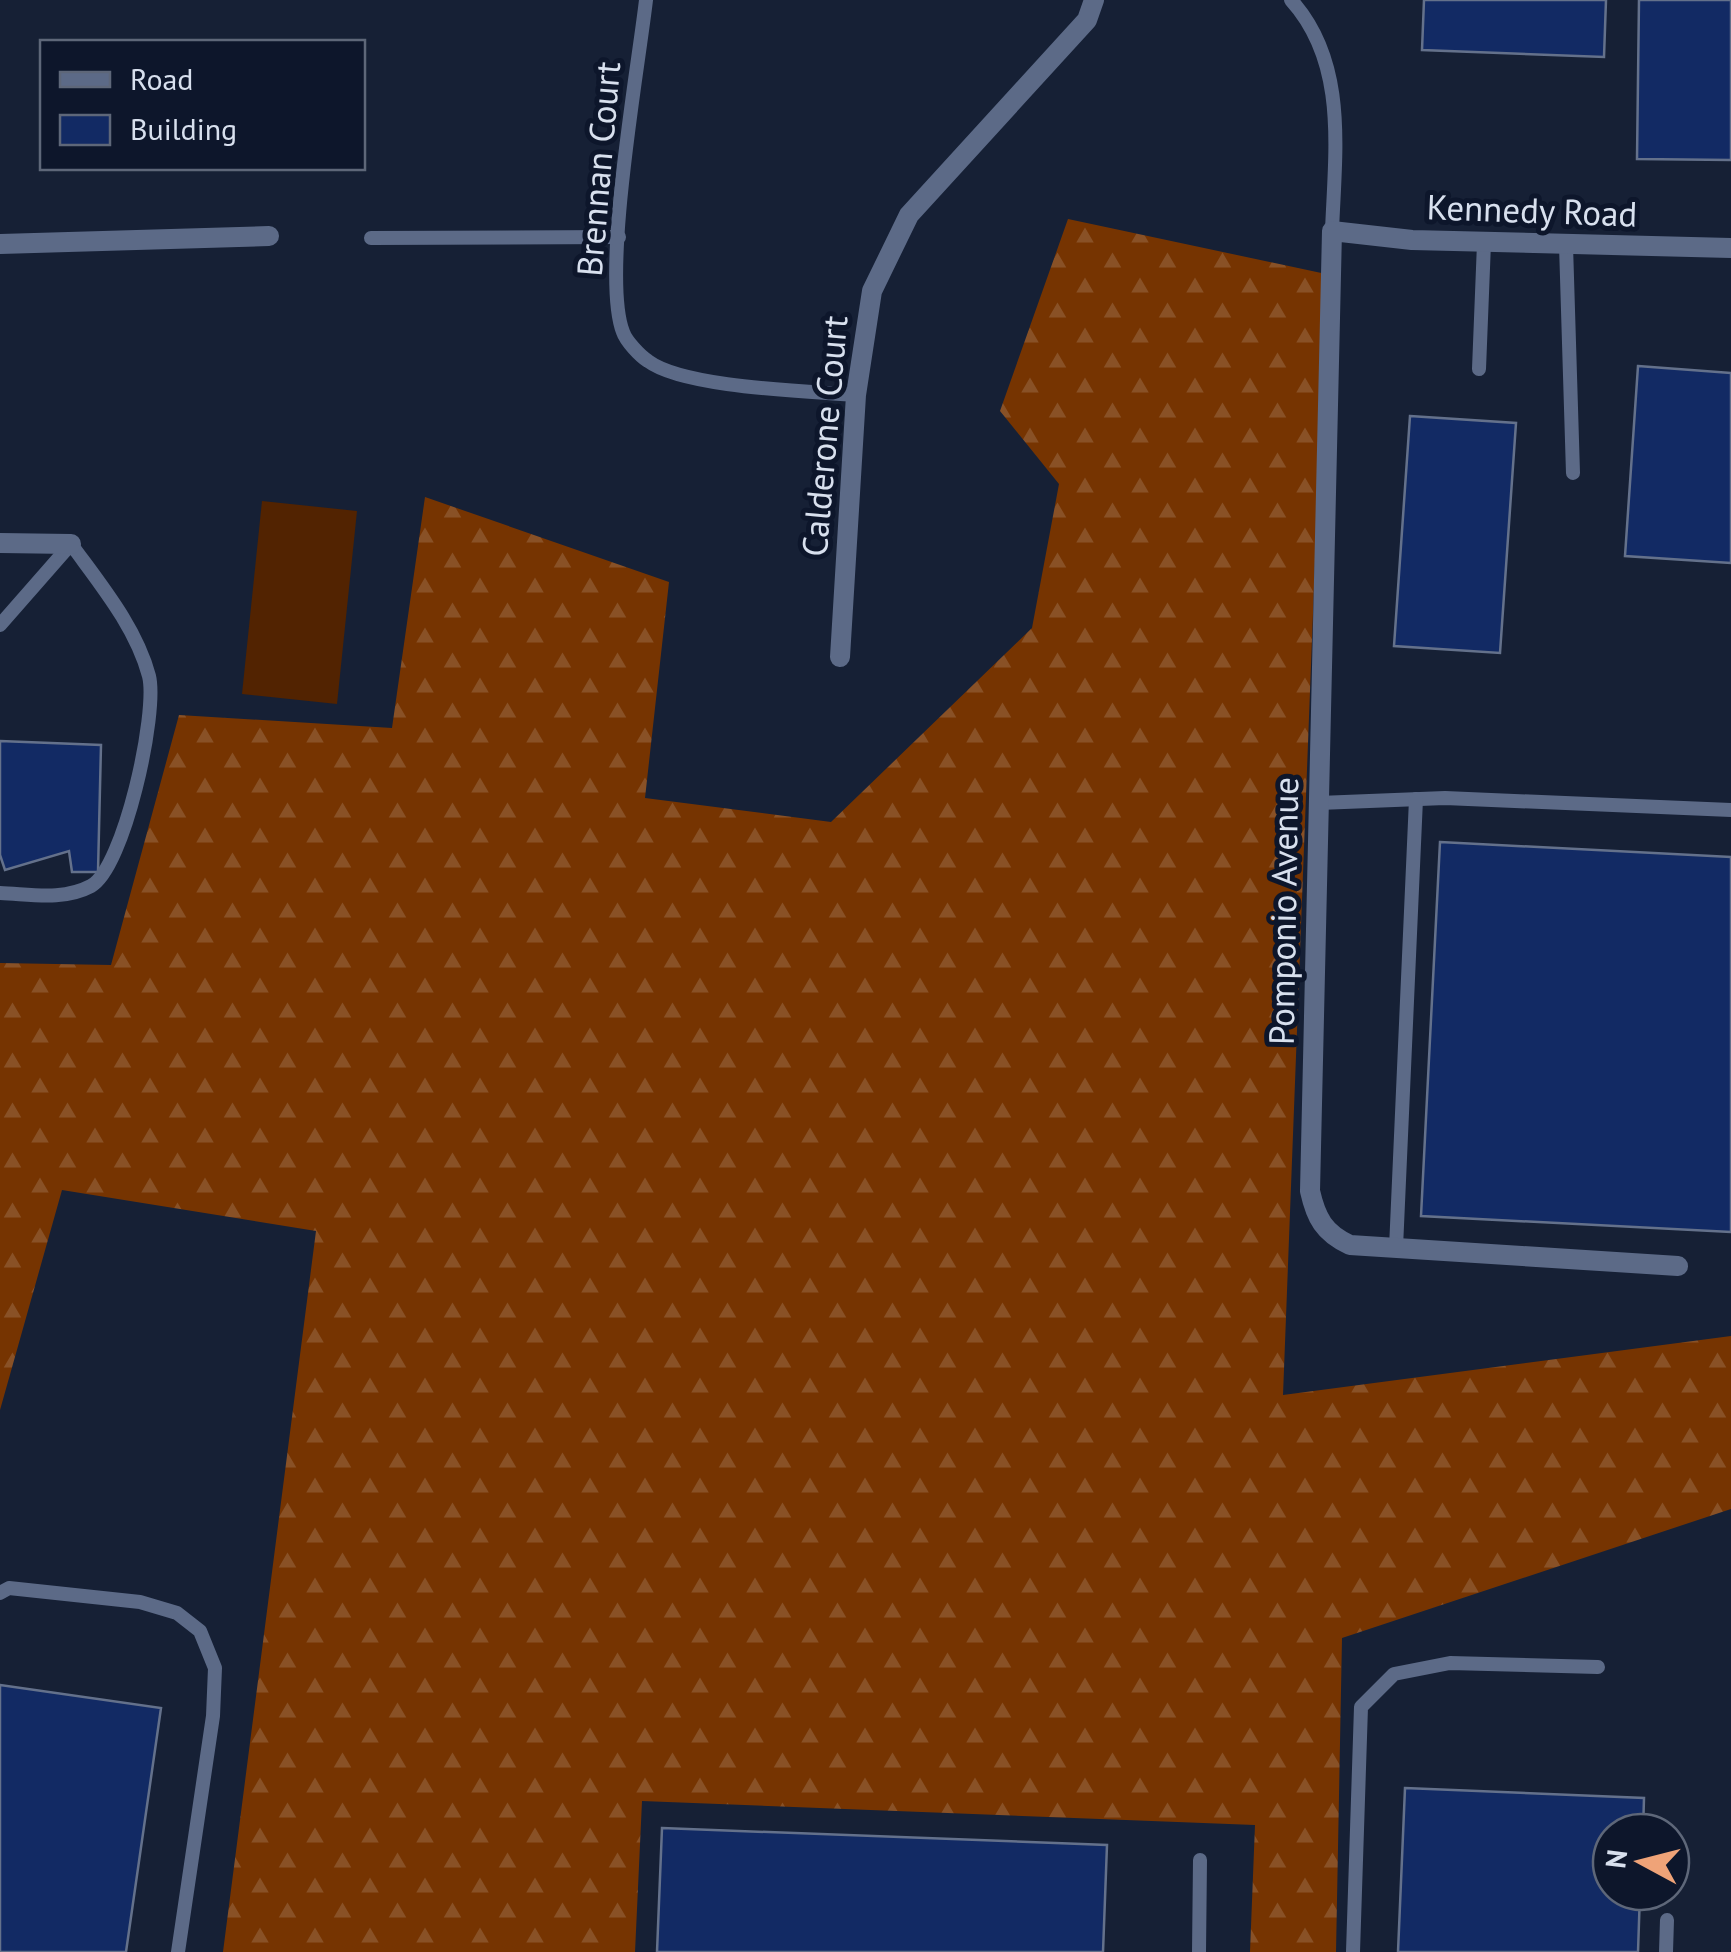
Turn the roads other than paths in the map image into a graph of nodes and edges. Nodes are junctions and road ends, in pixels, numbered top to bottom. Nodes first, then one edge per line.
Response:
1 (646, 0) edge
2 (1094, 0) edge
3 (1291, 0) edge
4 (1332, 231) junction
5 (269, 236) dead end
6 (619, 237) junction
7 (371, 238) dead end
8 (1484, 242) junction
9 (0, 244) edge
10 (1566, 245) junction
11 (1731, 248) edge
12 (1480, 369) dead end
13 (856, 395) junction
14 (1573, 473) dead end
15 (0, 543) edge
16 (70, 544) junction
17 (0, 625) edge
18 (840, 657) dead end
19 (1416, 799) junction
20 (1319, 803) junction
21 (1731, 810) edge
22 (0, 893) edge
23 (1396, 1248) junction
24 (1678, 1266) dead end
25 (0, 1594) edge
26 (1598, 1666) dead end
27 (1200, 1860) dead end
28 (1666, 1920) dead end
29 (178, 1952) edge
30 (1200, 1952) edge
31 (1353, 1952) edge
32 (1666, 1952) edge

1 - 6 lane, Brennan Court
2 - 13 street, Calderone Court
3 - 4 lane
4 - 8 street, Kennedy Road
4 - 20 street, Pomponio Avenue
5 - 9 street
6 - 7 lane
6 - 13 lane, Brennan Court
8 - 10 street, Kennedy Road
8 - 12 lane
10 - 11 street, Kennedy Road
10 - 14 lane
13 - 18 street, Calderone Court
15 - 16 street
16 - 17 lane
16 - 22 lane
19 - 20 lane
19 - 21 lane
19 - 23 lane
20 - 23 street, Pomponio Avenue
23 - 24 street, Pomponio Avenue
25 - 29 lane
26 - 31 lane
27 - 30 lane
28 - 32 lane

